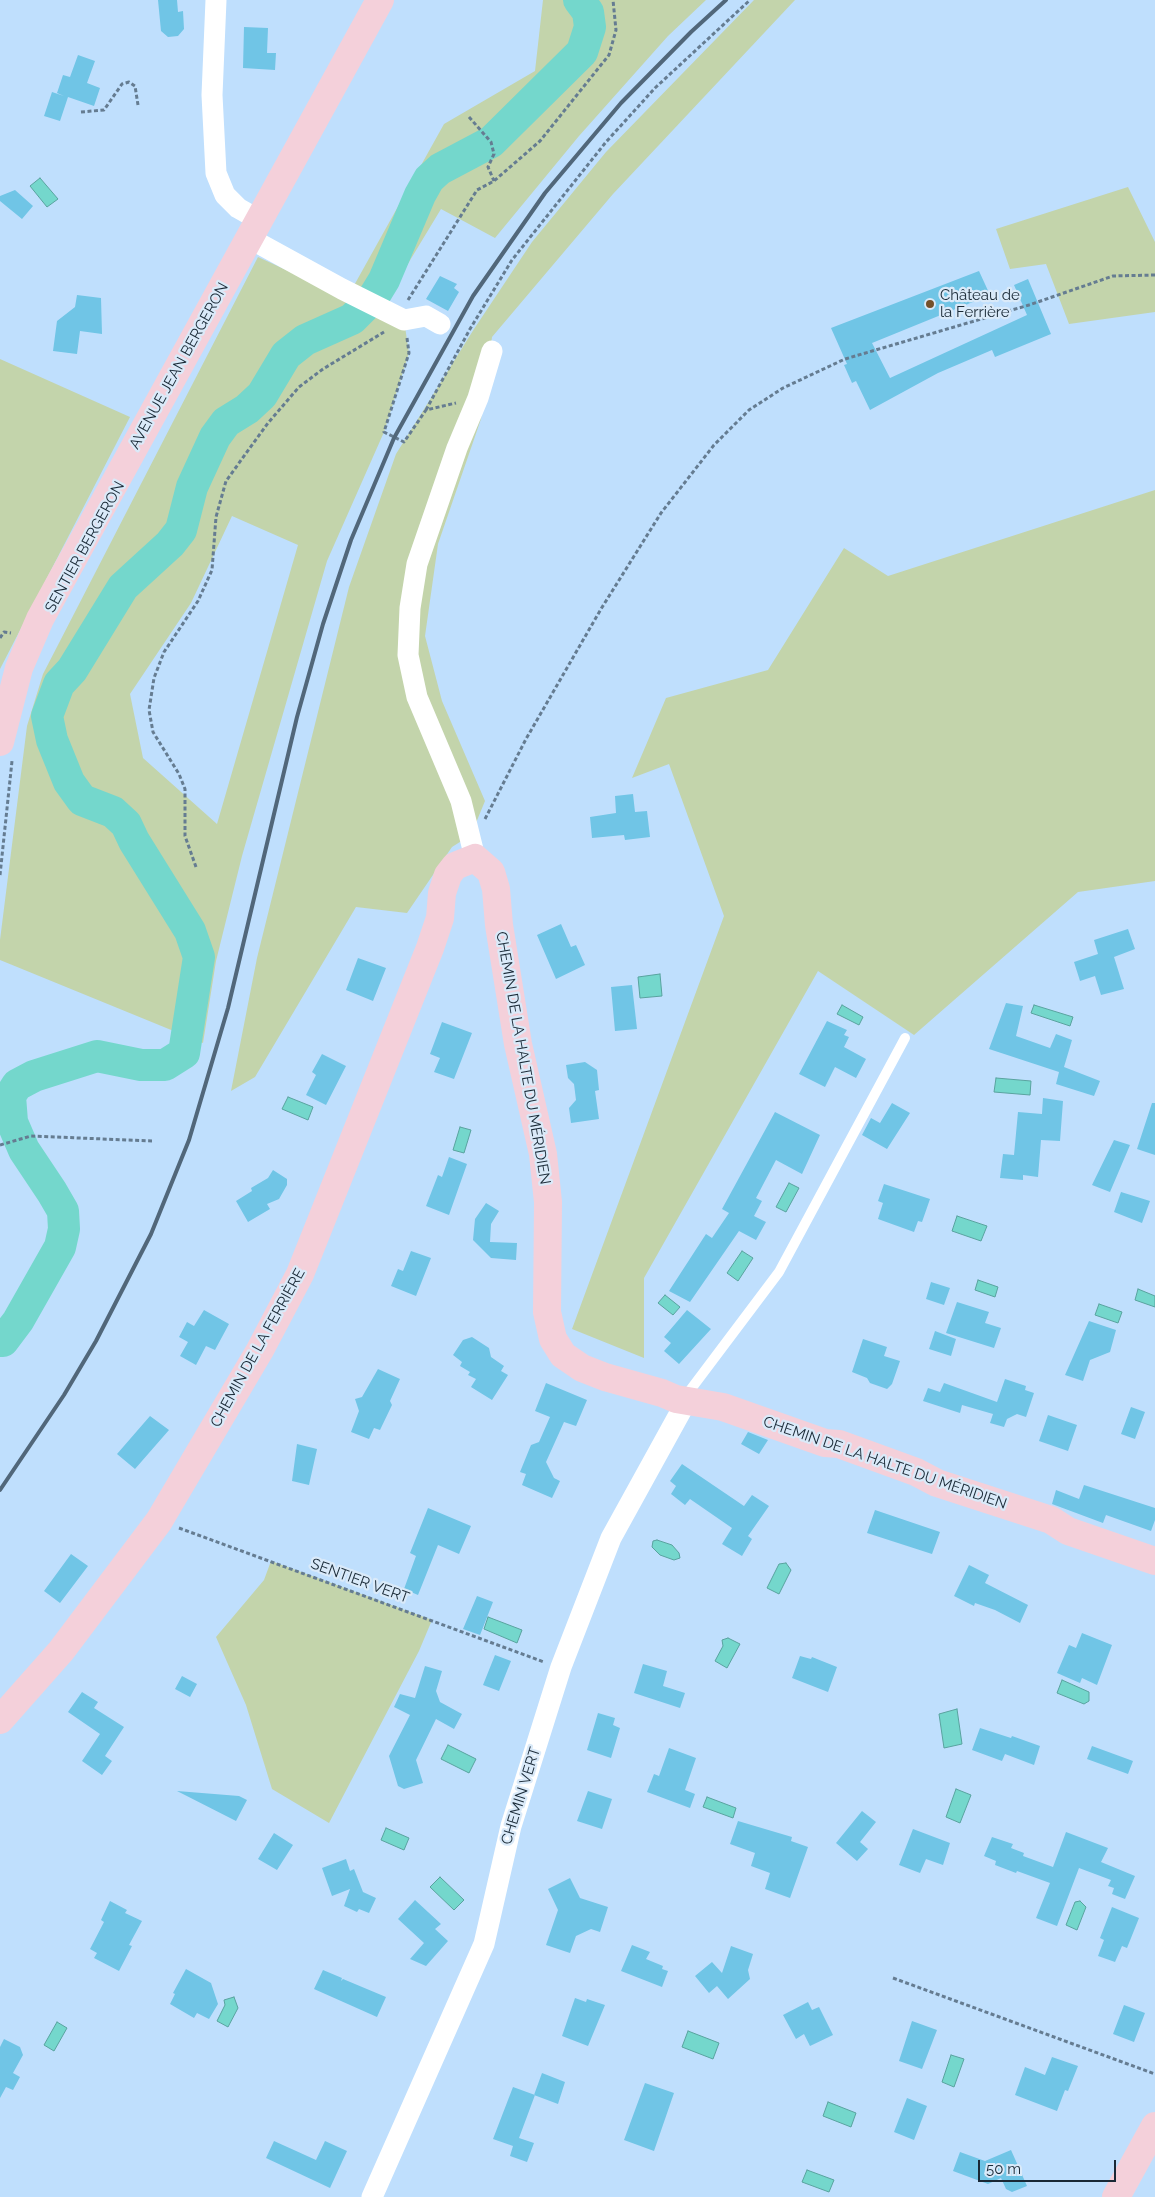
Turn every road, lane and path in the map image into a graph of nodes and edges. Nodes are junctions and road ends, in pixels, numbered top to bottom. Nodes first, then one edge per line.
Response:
1 (216, 0) edge
2 (380, 0) edge
3 (613, 0) edge
4 (750, 0) edge
5 (138, 105) dead end
6 (81, 112) dead end
7 (469, 117) dead end
8 (494, 181) junction
9 (254, 229) junction
10 (1155, 274) edge
11 (404, 320) junction
12 (440, 324) dead end
13 (492, 351) dead end
14 (478, 398) junction
15 (426, 410) junction
16 (13, 633) dead end
17 (0, 638) edge
18 (6, 750) edge
19 (483, 826) dead end
20 (475, 858) junction
21 (196, 867) dead end
22 (0, 875) edge
23 (905, 1038) dead end
24 (152, 1141) dead end
25 (0, 1145) edge
26 (686, 1402) junction
27 (159, 1521) junction
28 (1155, 1561) edge
29 (549, 1664) dead end
30 (0, 1720) edge
31 (893, 1978) dead end
32 (1155, 2074) edge
33 (1155, 2126) edge
34 (372, 2197) edge
35 (1116, 2197) edge

1 - 9 street
2 - 9 street, AVENUE JEAN BERGERON
3 - 8 path
4 - 15 path
5 - 6 path
7 - 8 path
8 - 11 path
9 - 11 street
9 - 18 street, AVENUE JEAN BERGERON
10 - 19 path
11 - 12 street
11 - 15 path
11 - 21 path
13 - 14 street
14 - 15 path
14 - 20 street
16 - 17 path
18 - 22 path
20 - 26 street, CHEMIN DE LA HALTE DU MÉRIDIEN
20 - 27 street, CHEMIN DE LA FERRIÈRE
23 - 26 lane
24 - 25 path
26 - 28 street, CHEMIN DE LA HALTE DU MÉRIDIEN
26 - 34 street, CHEMIN VERT
27 - 29 path, SENTIER VERT
27 - 30 street, CHEMIN DE LA FERRIÈRE
31 - 32 path
33 - 35 street

